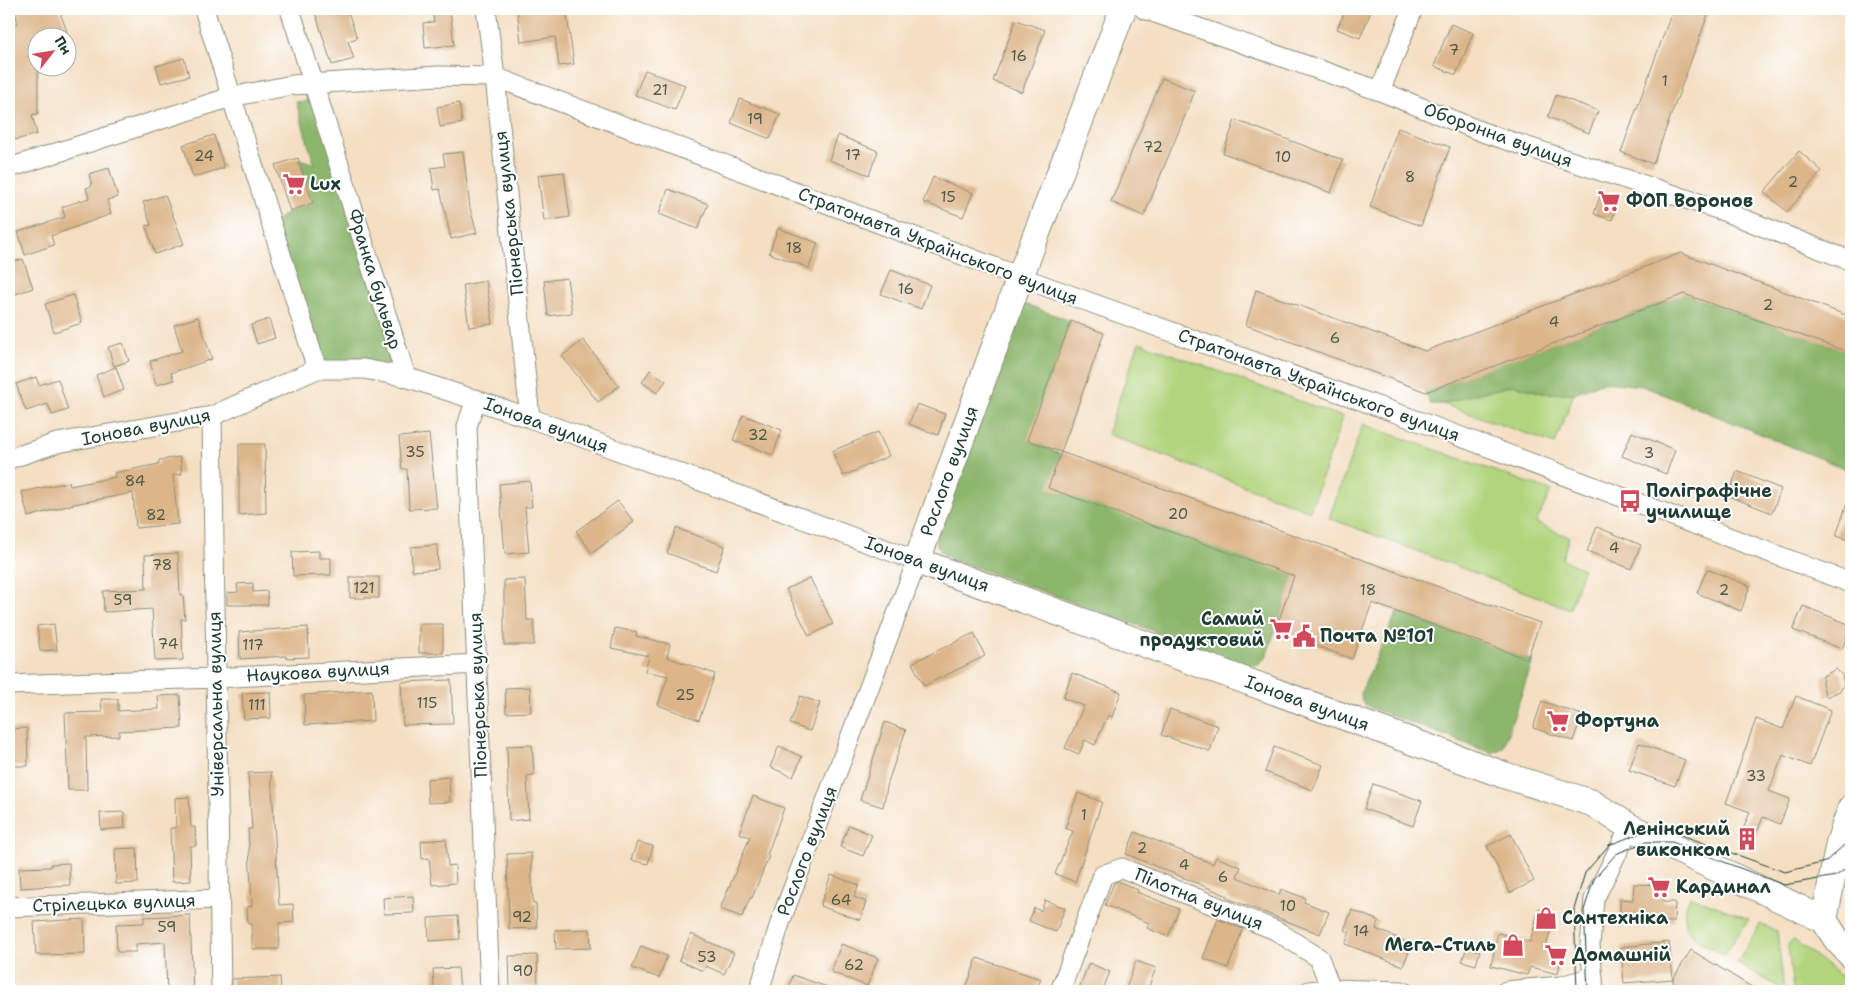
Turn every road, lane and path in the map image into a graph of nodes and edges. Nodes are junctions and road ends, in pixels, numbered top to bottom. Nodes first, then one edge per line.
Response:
1 (204, 9) edge
2 (290, 9) edge
3 (486, 9) edge
4 (1123, 9) edge
5 (1144, 9) edge
6 (1413, 9) edge
7 (495, 77) junction
8 (314, 83) junction
9 (1380, 92) junction
10 (231, 97) junction
11 (9, 168) edge
12 (1851, 261) edge
13 (1020, 277) junction
14 (317, 369) junction
15 (406, 377) junction
16 (476, 399) junction
17 (212, 416) junction
18 (530, 418) junction
19 (9, 460) edge
20 (917, 561) junction
21 (1851, 583) edge
22 (477, 664) junction
23 (214, 678) junction
24 (9, 685) edge
25 (1851, 808) edge
26 (1630, 828) junction
27 (220, 899) junction
28 (9, 907) edge
29 (1824, 920) junction
30 (1851, 955) edge
31 (1593, 984) edge
32 (1330, 989) junction
33 (221, 991) edge
34 (490, 991) edge
35 (759, 991) edge
36 (1060, 991) edge
37 (1309, 991) edge
38 (1403, 991) edge
39 (1506, 991) edge

1 - 10 street
2 - 8 street, Франка бульвар
3 - 7 street, Піонерська вулиця
4 - 13 street, Рослого вулиця
5 - 9 street, Оборонна вулиця
6 - 9 street
7 - 8 street, Стратонавта Українського вулиця
7 - 13 street, Стратонавта Українського вулиця
7 - 18 street, Піонерська вулиця
8 - 10 street, Стратонавта Українського вулиця
8 - 15 street, Франка бульвар
9 - 12 street, Оборонна вулиця
10 - 11 street, Стратонавта Українського вулиця
10 - 14 street
13 - 20 street, Рослого вулиця
13 - 21 street, Стратонавта Українського вулиця
14 - 15 street, Іонова вулиця
14 - 17 street, Іонова вулиця
15 - 16 street, Іонова вулиця
16 - 18 street, Іонова вулиця
16 - 22 street, Піонерська вулиця
17 - 19 street, Іонова вулиця
17 - 23 street, Універсальна вулиця
18 - 20 street, Іонова вулиця
20 - 26 street, Іонова вулиця
20 - 35 street, Рослого вулиця
22 - 23 street, Наукова вулиця
22 - 34 street, Піонерська вулиця
23 - 24 street, Наукова вулиця
23 - 27 street, Універсальна вулиця
25 - 29 street
26 - 29 street, Іонова вулиця
26 - 31 street
27 - 28 street, Стрілецька вулиця
27 - 33 street, Універсальна вулиця
29 - 30 street
31 - 39 street
32 - 36 street, Пілотна вулиця
32 - 37 street
32 - 38 street

